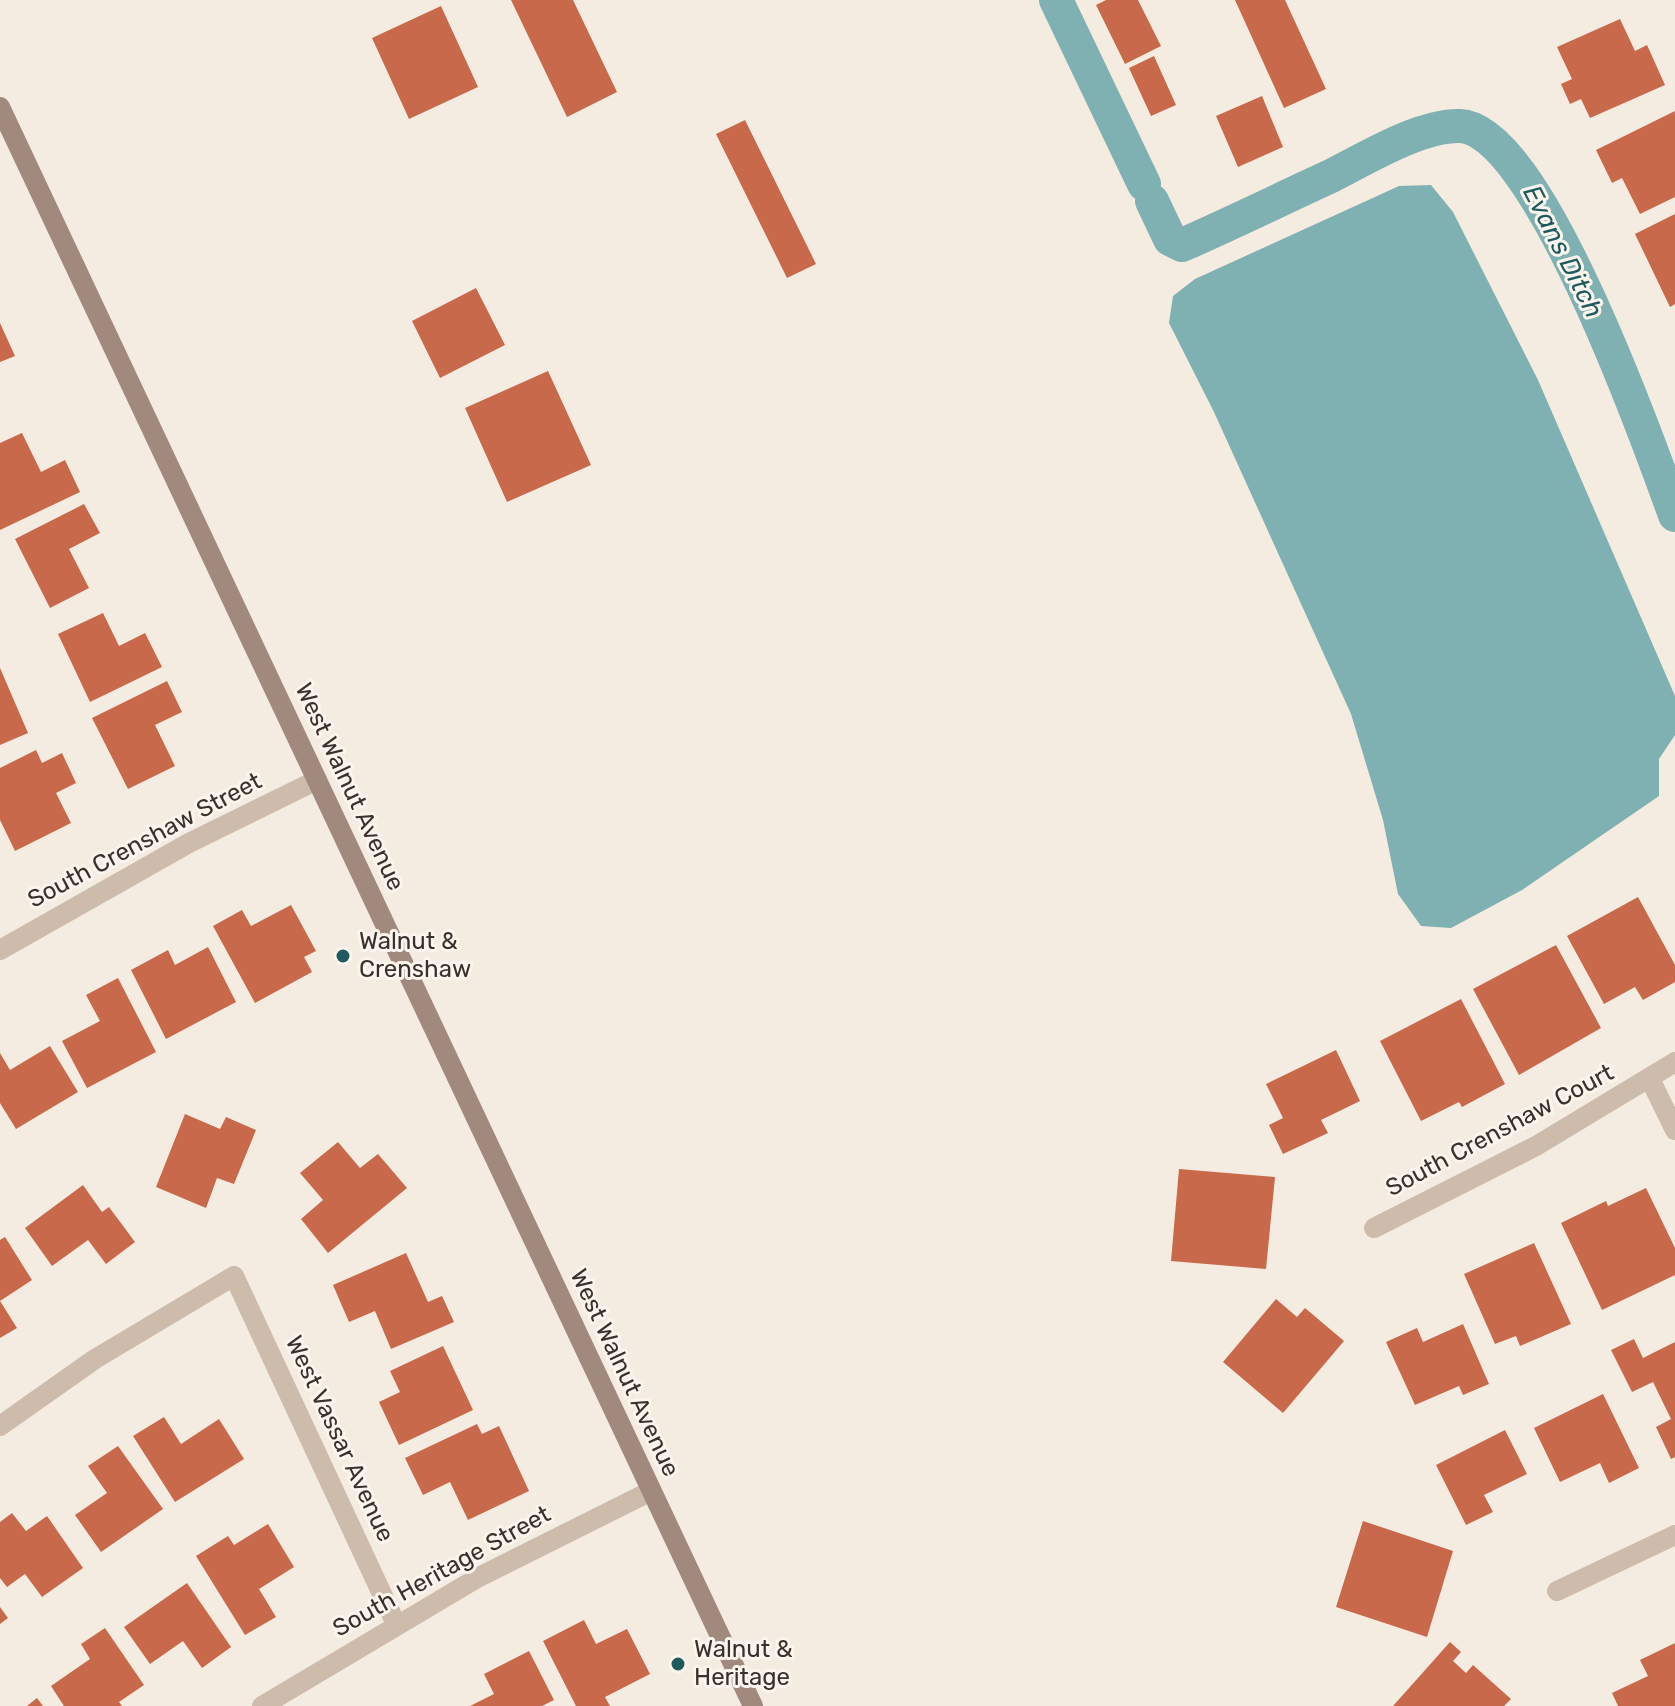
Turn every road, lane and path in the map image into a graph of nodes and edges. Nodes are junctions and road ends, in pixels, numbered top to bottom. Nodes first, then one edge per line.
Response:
1 (0, 107) edge
2 (317, 780) junction
3 (0, 950) edge
4 (1675, 1062) edge
5 (1650, 1079) junction
6 (1675, 1130) edge
7 (1374, 1228) dead end
8 (0, 1426) edge
9 (651, 1491) junction
10 (1675, 1535) edge
11 (1557, 1591) dead end
12 (396, 1624) junction
13 (262, 1706) edge
14 (753, 1706) edge

1 - 2 main road, West Walnut Avenue
2 - 3 street, South Crenshaw Street
2 - 9 main road, West Walnut Avenue
4 - 5 street
5 - 6 street
5 - 7 street, South Crenshaw Court
8 - 12 street, West Vassar Avenue
9 - 12 street, South Heritage Street
9 - 14 main road, West Walnut Avenue
10 - 11 street
12 - 13 street, South Heritage Street

